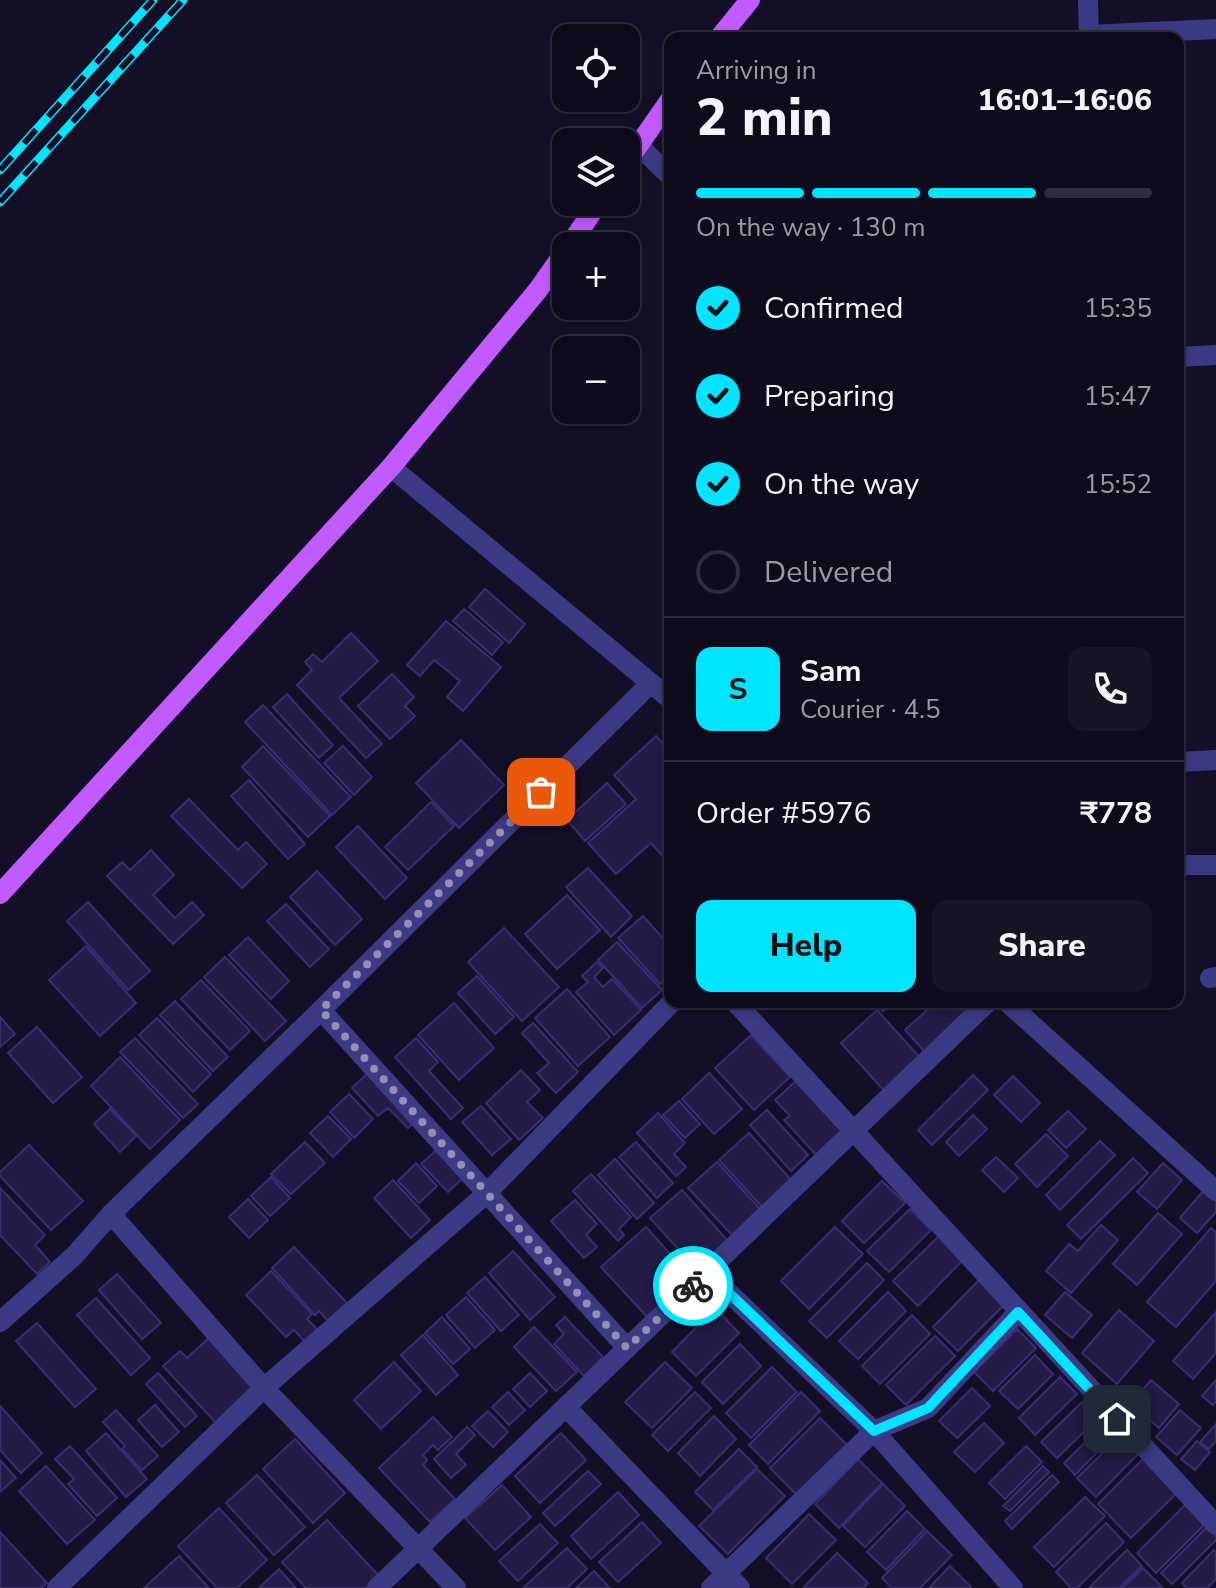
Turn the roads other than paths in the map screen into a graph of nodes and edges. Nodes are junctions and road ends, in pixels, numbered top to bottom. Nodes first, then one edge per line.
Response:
1 (750, 0) edge
2 (1088, 0) edge
3 (1216, 29) edge
4 (724, 32) edge
5 (1088, 32) edge
6 (1161, 32) edge
7 (664, 108) edge
8 (640, 142) edge
9 (640, 147) edge
10 (664, 170) edge
11 (552, 270) edge
12 (1216, 355) edge
13 (1184, 357) edge
14 (391, 467) junction
15 (651, 683) junction
16 (664, 694) edge
17 (1216, 760) edge
18 (1184, 762) edge
19 (1184, 865) edge
20 (1216, 865) edge
21 (0, 894) edge
22 (666, 1008) edge
23 (741, 1008) edge
24 (982, 1008) edge
25 (1014, 1008) edge
26 (321, 1010) junction
27 (854, 1130) junction
28 (1216, 1191) edge
29 (486, 1194) junction
30 (111, 1214) junction
31 (707, 1272) junction
32 (1018, 1312) junction
33 (0, 1322) edge
34 (627, 1348) junction
35 (264, 1388) junction
36 (566, 1407) junction
37 (874, 1431) junction
38 (1216, 1525) edge
39 (418, 1549) junction
40 (726, 1583) edge
41 (57, 1588) edge
42 (377, 1588) edge
43 (456, 1588) edge
44 (1013, 1588) edge

1 - 4 main road
2 - 5 street
3 - 6 street
7 - 8 main road
9 - 10 street
11 - 14 main road
12 - 13 street
14 - 15 street
14 - 21 main road
15 - 16 street
15 - 26 street
17 - 18 street
19 - 20 street
22 - 29 street
23 - 27 street
24 - 27 street
25 - 28 street
26 - 29 street
26 - 30 street
27 - 31 street
27 - 32 street
29 - 34 street
29 - 35 street
30 - 33 street
30 - 35 street
31 - 34 street
31 - 37 street
32 - 37 street
32 - 38 street
34 - 36 street
35 - 39 street
35 - 41 street
36 - 39 street
36 - 40 street
37 - 40 street
37 - 44 street
39 - 42 street
39 - 43 street

